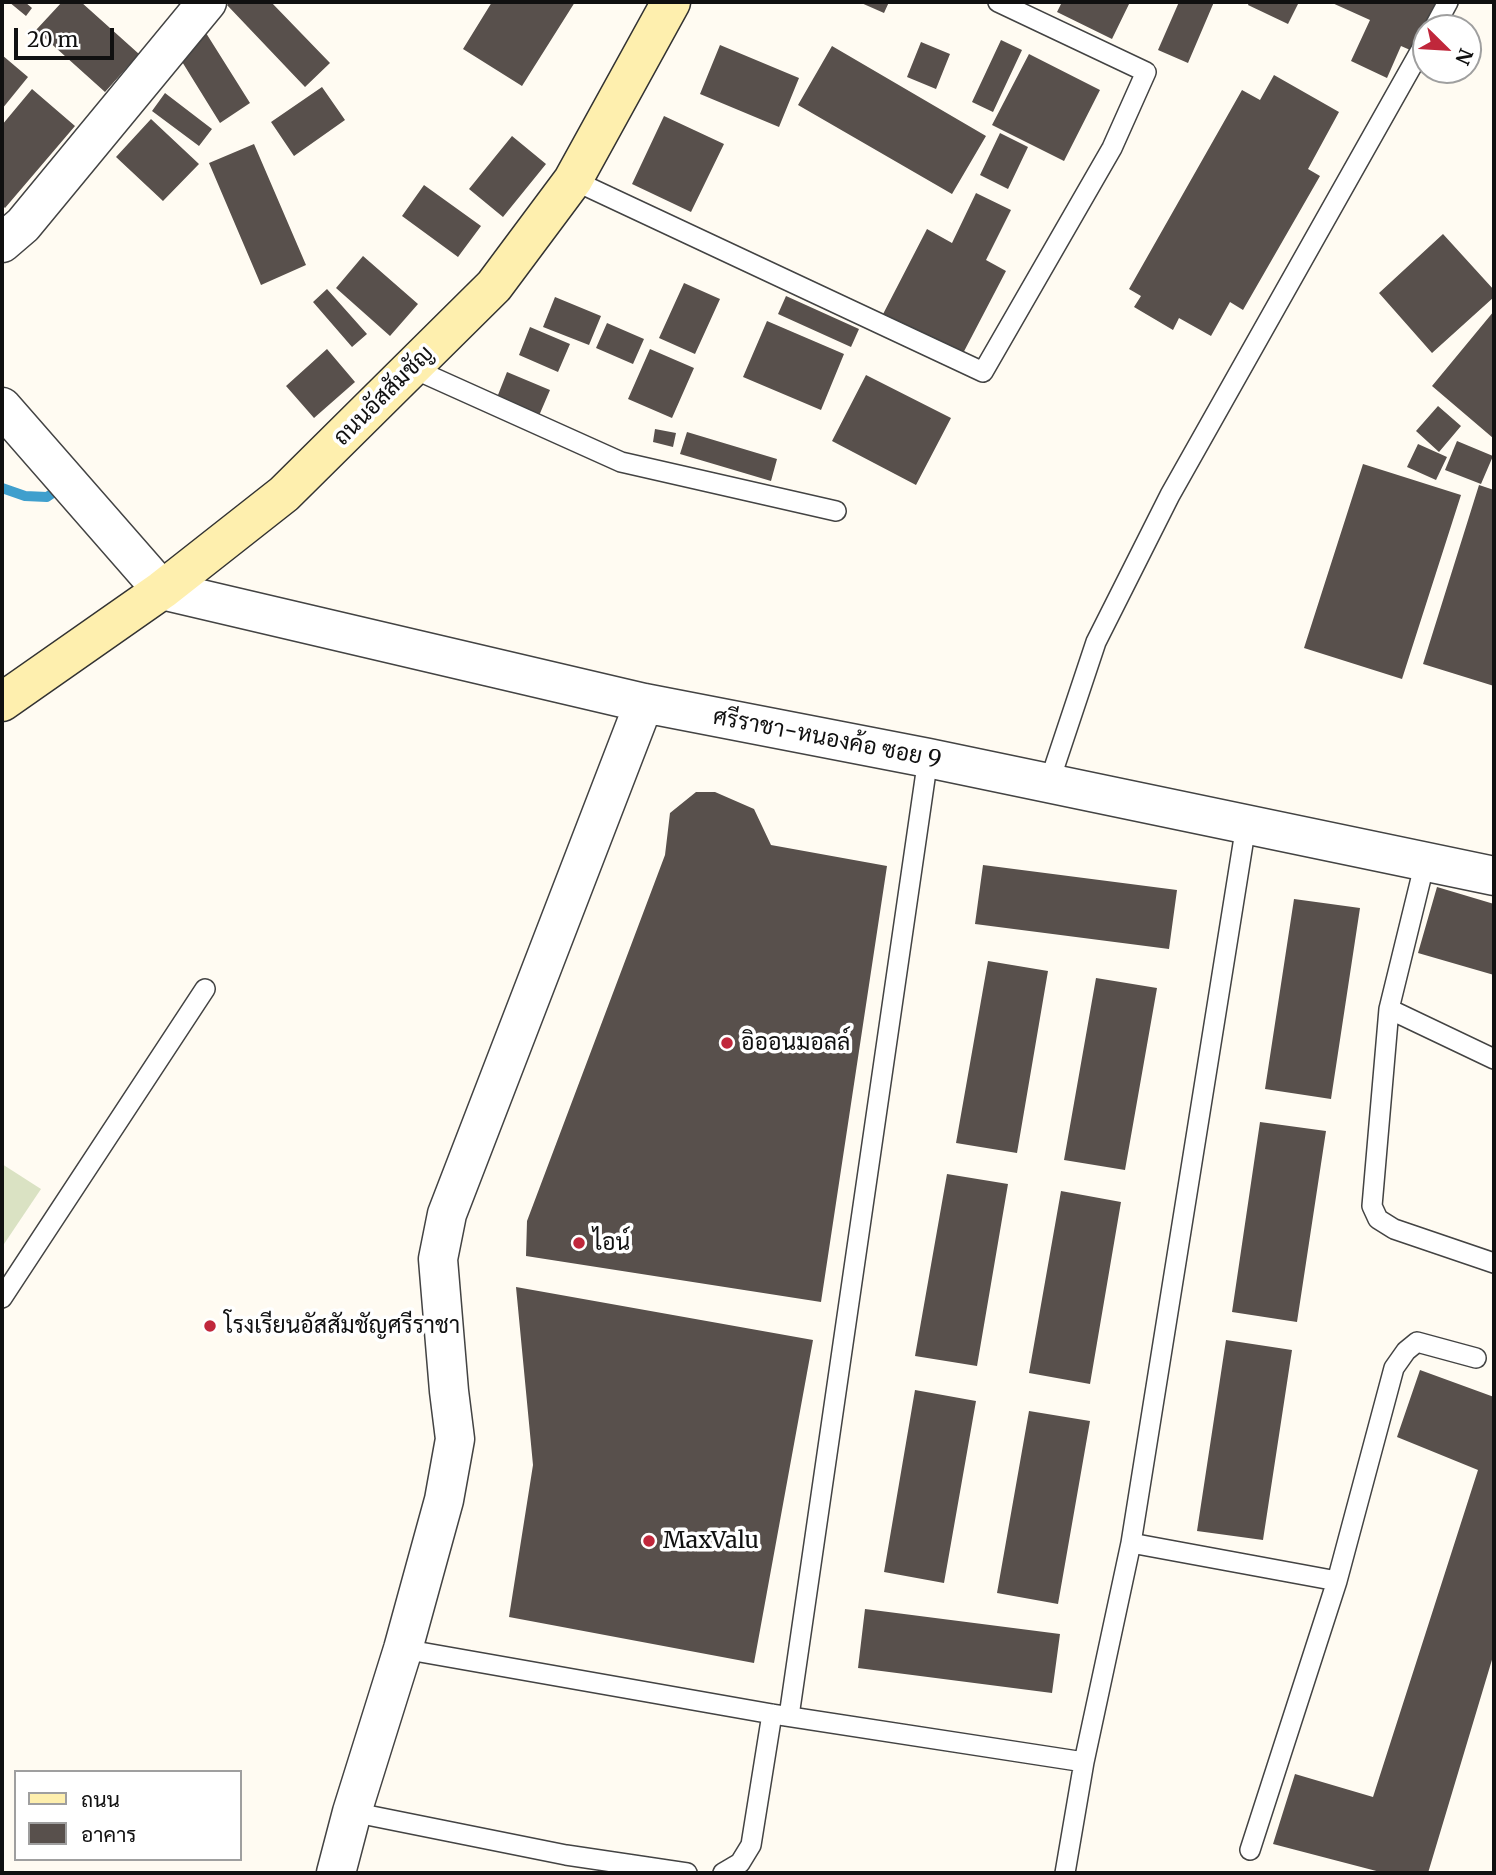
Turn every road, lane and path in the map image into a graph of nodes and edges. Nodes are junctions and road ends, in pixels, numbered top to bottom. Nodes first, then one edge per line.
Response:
1 (207, 2) edge
2 (671, 2) edge
3 (998, 2) edge
4 (1412, 66) edge
5 (573, 180) junction
6 (2, 243) edge
7 (412, 368) junction
8 (2, 407) edge
9 (836, 511) dead end
10 (162, 590) junction
11 (2, 702) edge
12 (645, 704) junction
13 (928, 758) junction
14 (1049, 783) junction
15 (1247, 825) junction
16 (1425, 862) junction
17 (1494, 876) edge
18 (205, 989) dead end
19 (1389, 1009) junction
20 (1494, 1059) edge
21 (1494, 1263) edge
22 (2, 1298) edge
23 (1476, 1358) dead end
24 (1131, 1542) junction
25 (1337, 1581) junction
26 (402, 1649) junction
27 (780, 1715) junction
28 (1084, 1762) junction
29 (352, 1812) junction
30 (1250, 1850) dead end
31 (566, 1855) junction
32 (336, 1873) edge
33 (555, 1873) edge
34 (688, 1873) edge
35 (723, 1873) edge
36 (1065, 1873) edge

1 - 6 street
2 - 5 main road, ถนนอัสสัมชัญ
3 - 5 lane
4 - 14 lane
5 - 7 main road, ถนนอัสสัมชัญ
7 - 9 lane
7 - 10 main road, ถนนอัสสัมชัญ
8 - 10 street
10 - 11 main road, ถนนอัสสัมชัญ
10 - 12 street, ศรีราชา-หนองค้อ ซอย 9
12 - 13 street, ศรีราชา-หนองค้อ ซอย 9
12 - 26 street
13 - 14 street, ศรีราชา-หนองค้อ ซอย 9
13 - 27 lane
14 - 15 street, ศรีราชา-หนองค้อ ซอย 9
15 - 16 street, ศรีราชา-หนองค้อ ซอย 9
15 - 24 lane
16 - 17 street, ศรีราชา-หนองค้อ ซอย 9
16 - 19 lane
18 - 22 lane
19 - 20 lane
19 - 21 lane
23 - 25 lane
24 - 25 lane
24 - 28 lane
25 - 30 lane
26 - 27 lane
26 - 29 street
27 - 28 lane
27 - 35 lane
28 - 36 lane
29 - 31 lane
29 - 32 street
31 - 33 lane
31 - 34 lane

